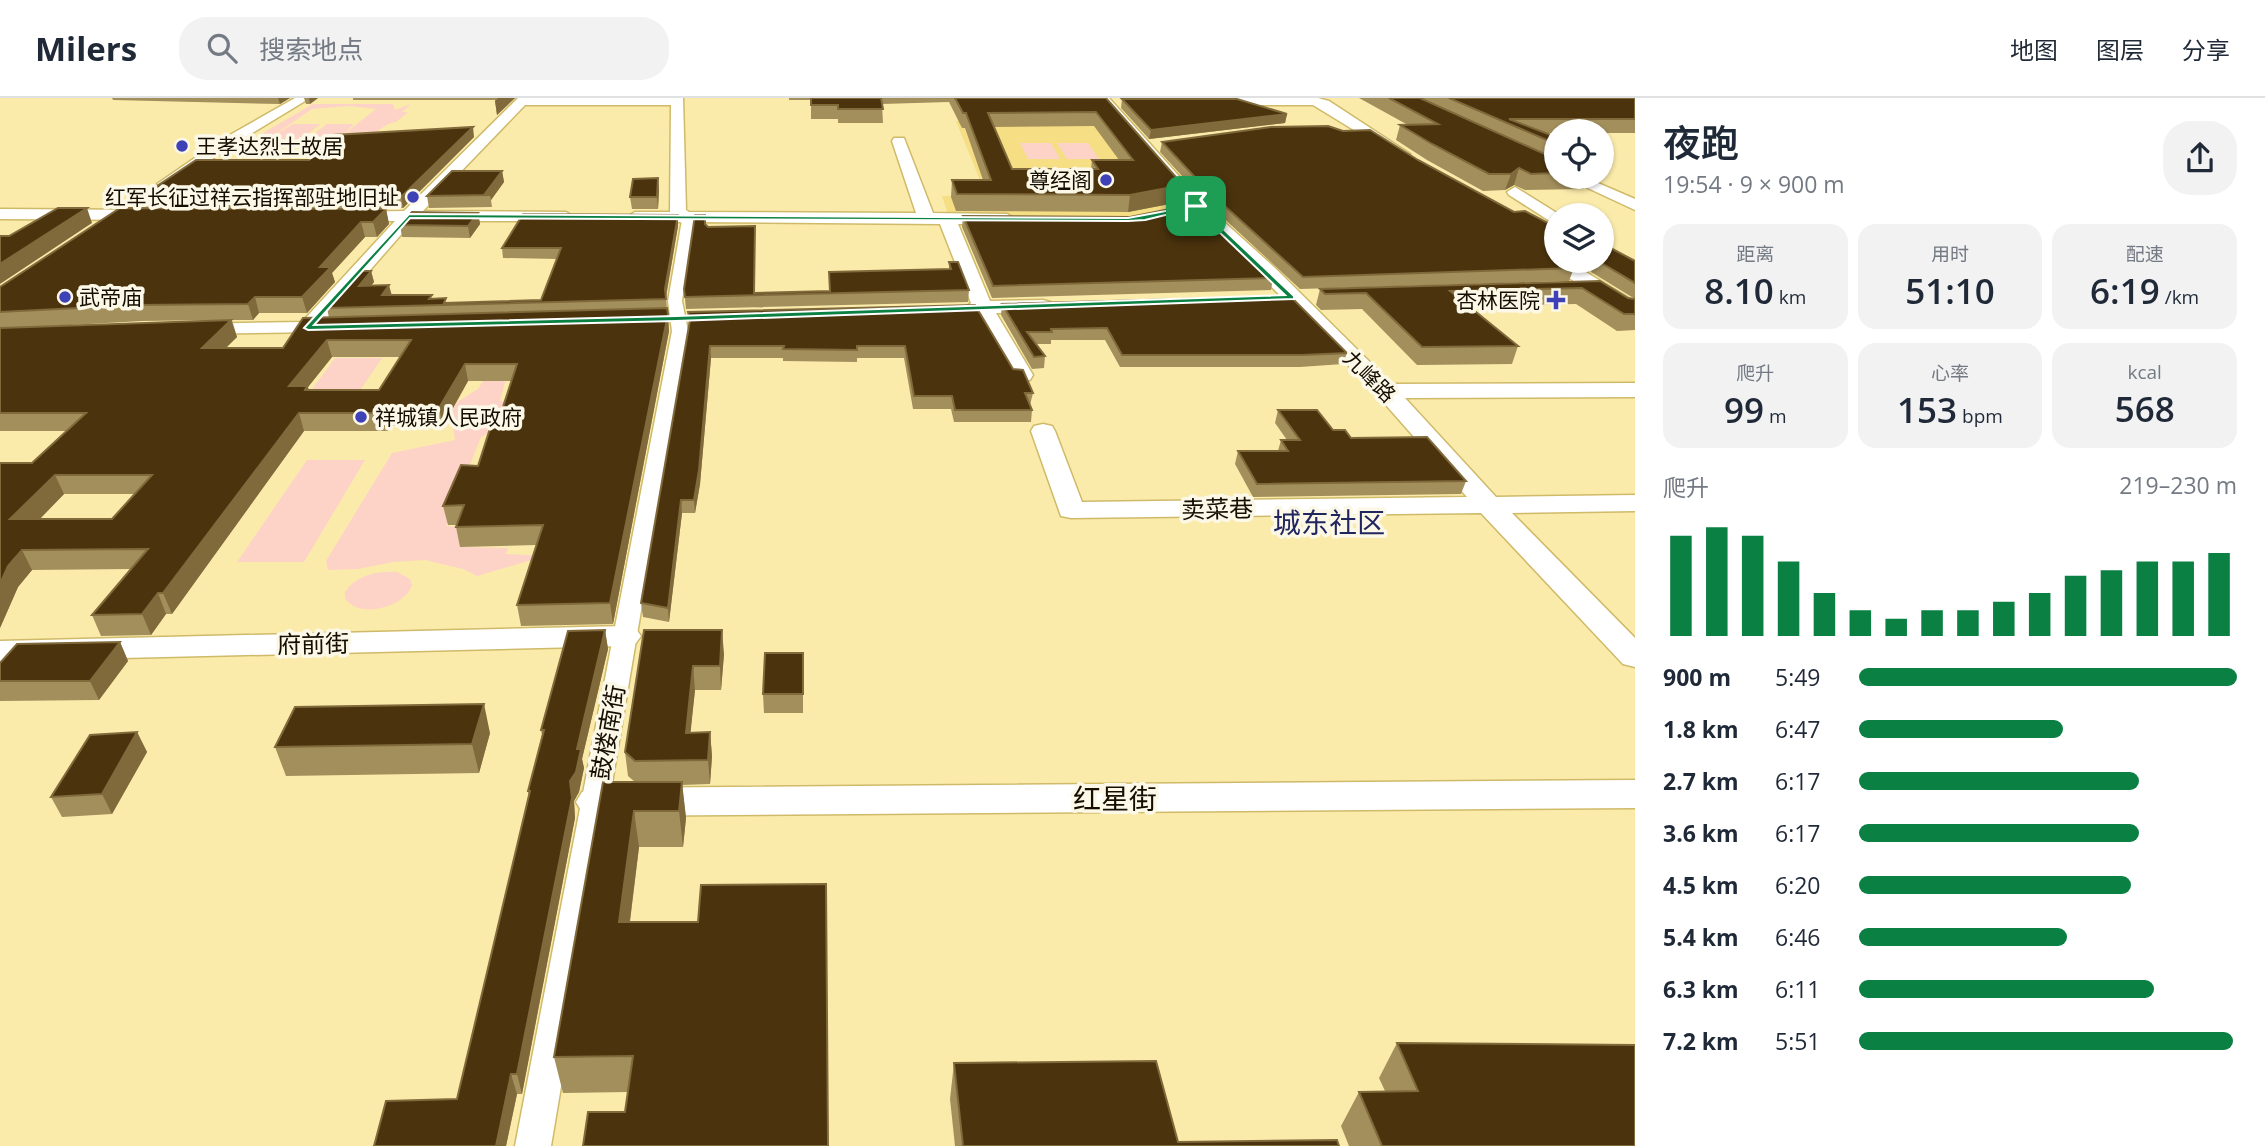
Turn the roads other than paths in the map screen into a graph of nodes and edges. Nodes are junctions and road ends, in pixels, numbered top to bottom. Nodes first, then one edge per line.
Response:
1 (304, 98) edge
2 (676, 99) edge
3 (524, 100) edge
4 (1108, 100) edge
5 (1188, 101) edge
6 (1336, 129) edge
7 (1363, 129) junction
8 (899, 141) dead end
9 (1421, 165) edge
10 (1599, 189) edge
11 (1515, 192) edge
12 (1635, 205) edge
13 (1544, 212) edge
14 (0, 214) edge
15 (120, 215) junction
16 (175, 215) edge
17 (326, 216) edge
18 (409, 216) junction
19 (586, 217) edge
20 (614, 217) edge
21 (685, 218) junction
22 (926, 219) junction
23 (947, 219) junction
24 (1030, 219) edge
25 (98, 230) edge
26 (1575, 273) edge
27 (1600, 288) junction
28 (1566, 289) edge
29 (1319, 296) edge
30 (1291, 297) junction
31 (1262, 299) edge
32 (1063, 305) edge
33 (973, 308) junction
34 (1635, 308) edge
35 (170, 330) edge
36 (1022, 375) edge
37 (1635, 390) edge
38 (1386, 391) junction
39 (1042, 431) dead end
40 (1635, 503) edge
41 (1488, 505) junction
42 (625, 636) junction
43 (0, 650) edge
44 (1635, 657) edge
45 (1635, 794) edge
46 (595, 802) junction
47 (533, 1146) edge

1 - 15 street
2 - 3 street
2 - 21 street
3 - 18 street
4 - 30 street, 九峰路
5 - 7 street
6 - 7 street
7 - 9 street
8 - 22 street
10 - 12 street
11 - 13 street
14 - 15 street
15 - 16 street
15 - 25 street
17 - 18 street
18 - 19 street
18 - 35 street
20 - 21 street
21 - 22 street
21 - 42 street, 鼓楼南街
22 - 23 street
23 - 24 street
23 - 33 street
26 - 27 street
27 - 28 street
27 - 34 street
29 - 30 street
30 - 31 street
30 - 38 street, 九峰路
32 - 33 street
33 - 36 street
37 - 38 street
38 - 41 street, 九峰路
39 - 41 street, 卖菜巷
40 - 41 street, 卖菜巷
41 - 44 street, 九峰路
42 - 43 street, 府前街
42 - 46 street, 鼓楼南街
45 - 46 street, 红星街
46 - 47 street, 鼓楼南街

